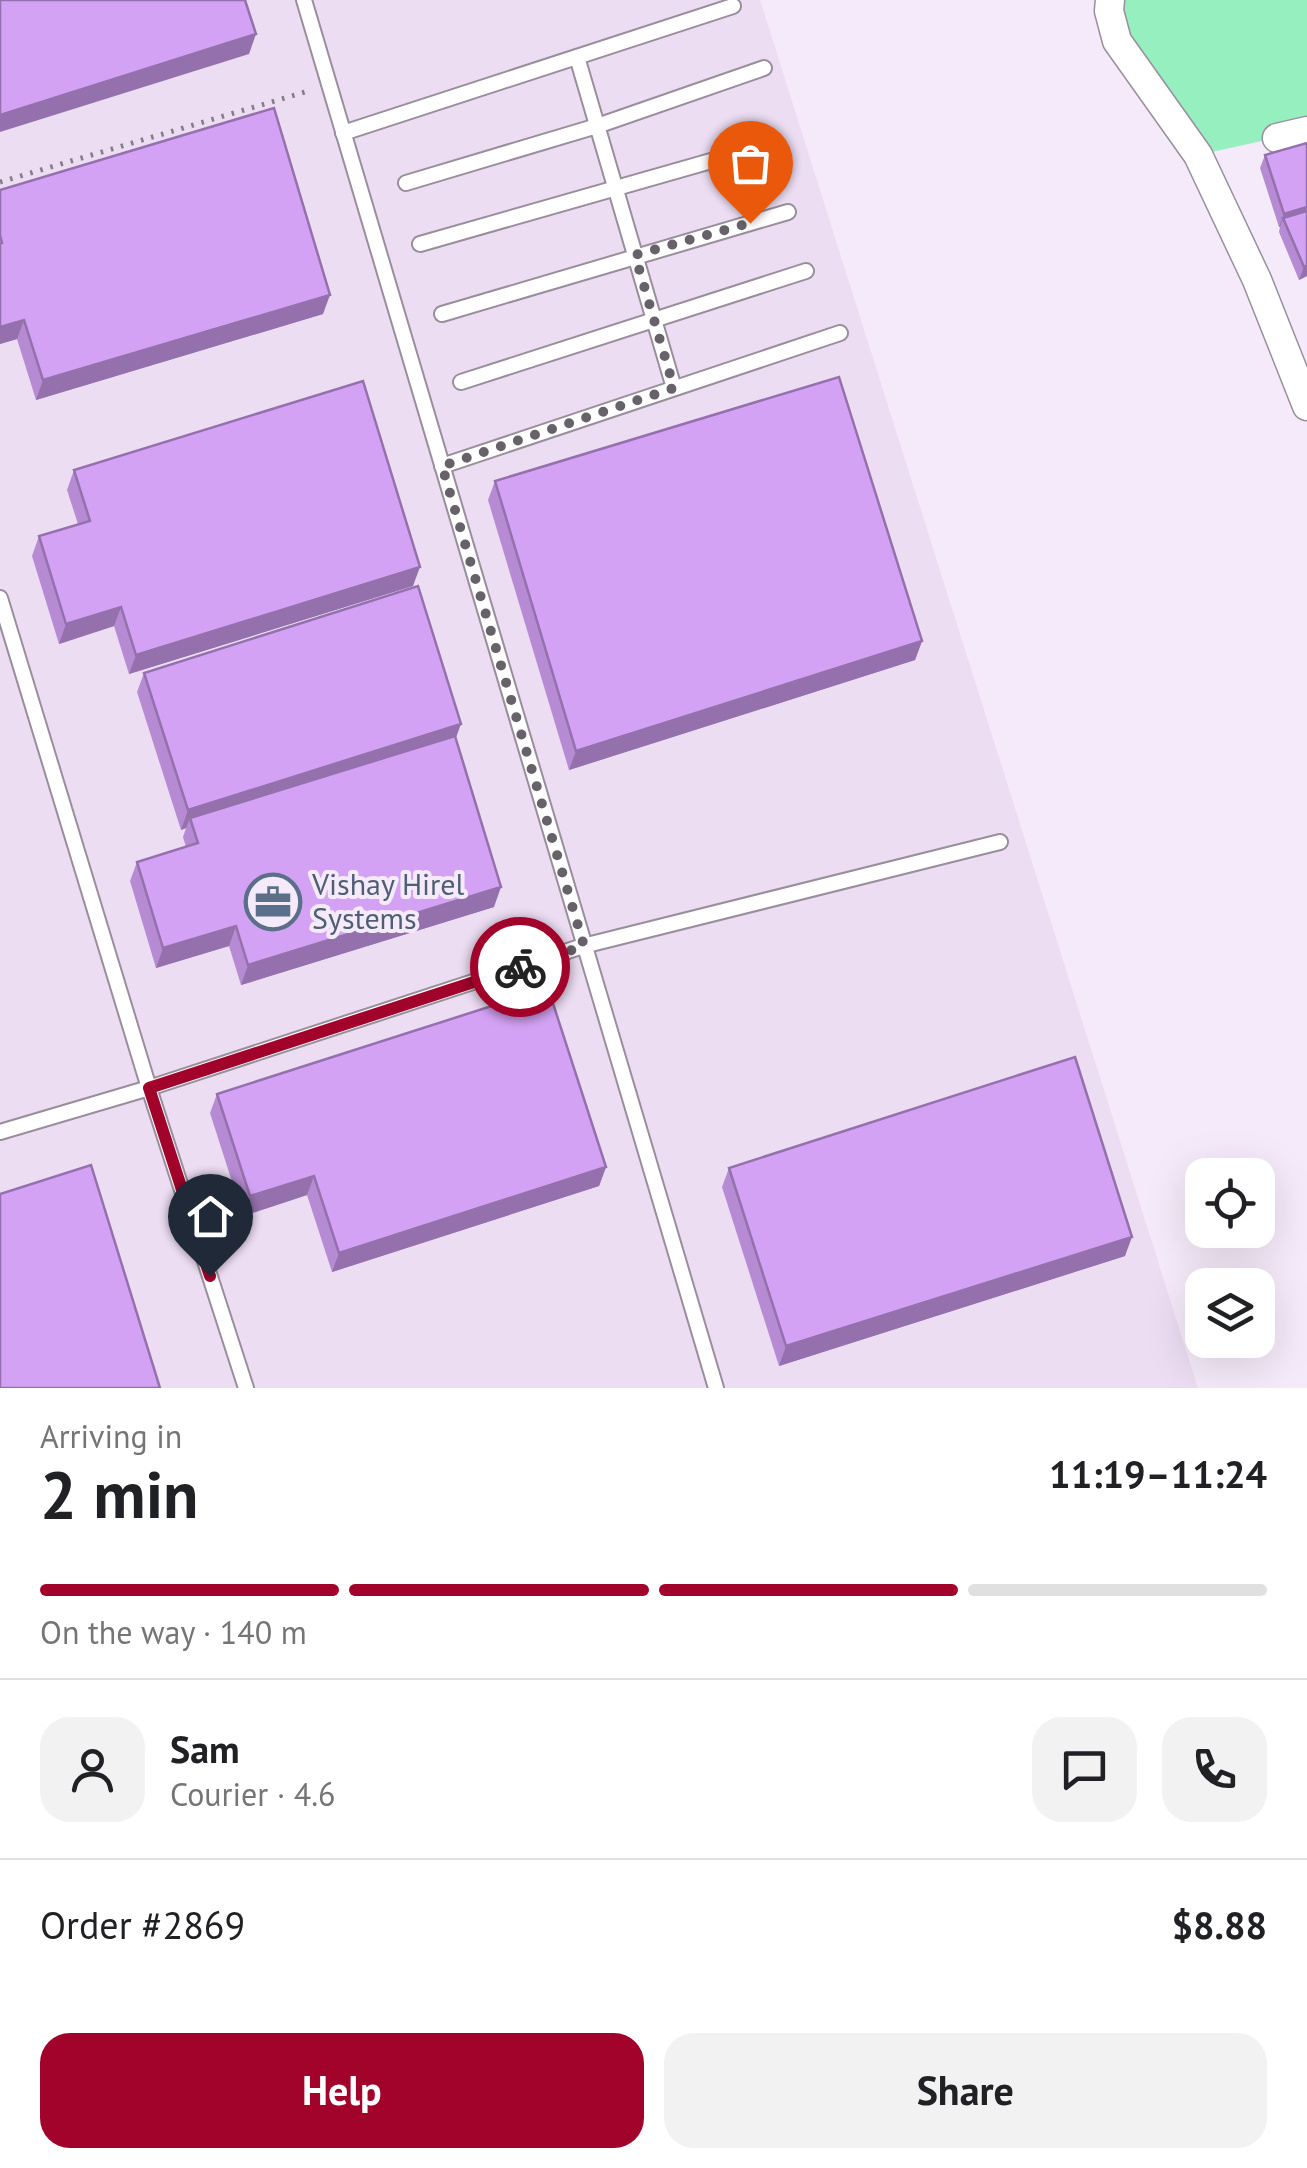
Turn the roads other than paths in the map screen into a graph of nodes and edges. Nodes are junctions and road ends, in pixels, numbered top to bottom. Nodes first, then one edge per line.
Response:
1 (304, 0) edge
2 (1110, 0) edge
3 (733, 6) dead end
4 (576, 57) junction
5 (764, 68) dead end
6 (597, 126) junction
7 (1307, 131) edge
8 (343, 133) junction
9 (1277, 138) dead end
10 (767, 146) dead end
11 (406, 183) dead end
12 (615, 188) junction
13 (788, 212) dead end
14 (420, 244) dead end
15 (635, 255) junction
16 (806, 271) dead end
17 (442, 314) dead end
18 (654, 319) junction
19 (840, 332) dead end
20 (461, 382) dead end
21 (674, 388) junction
22 (1307, 406) edge
23 (442, 466) junction
24 (0, 598) edge
25 (1000, 842) dead end
26 (584, 946) junction
27 (149, 1088) junction
28 (0, 1132) edge
29 (246, 1388) edge
30 (716, 1388) edge

1 - 8 lane
2 - 22 street
3 - 4 lane
4 - 6 lane
4 - 8 lane
5 - 6 lane
6 - 11 lane
6 - 12 lane
7 - 9 street
8 - 23 lane
10 - 12 lane
12 - 14 lane
12 - 15 lane
13 - 15 lane
15 - 17 lane
15 - 18 lane
16 - 18 lane
18 - 20 lane
18 - 21 lane
19 - 21 lane
21 - 23 lane
23 - 26 lane
24 - 27 lane
25 - 26 lane
26 - 27 lane
26 - 30 lane
27 - 28 lane
27 - 29 lane

